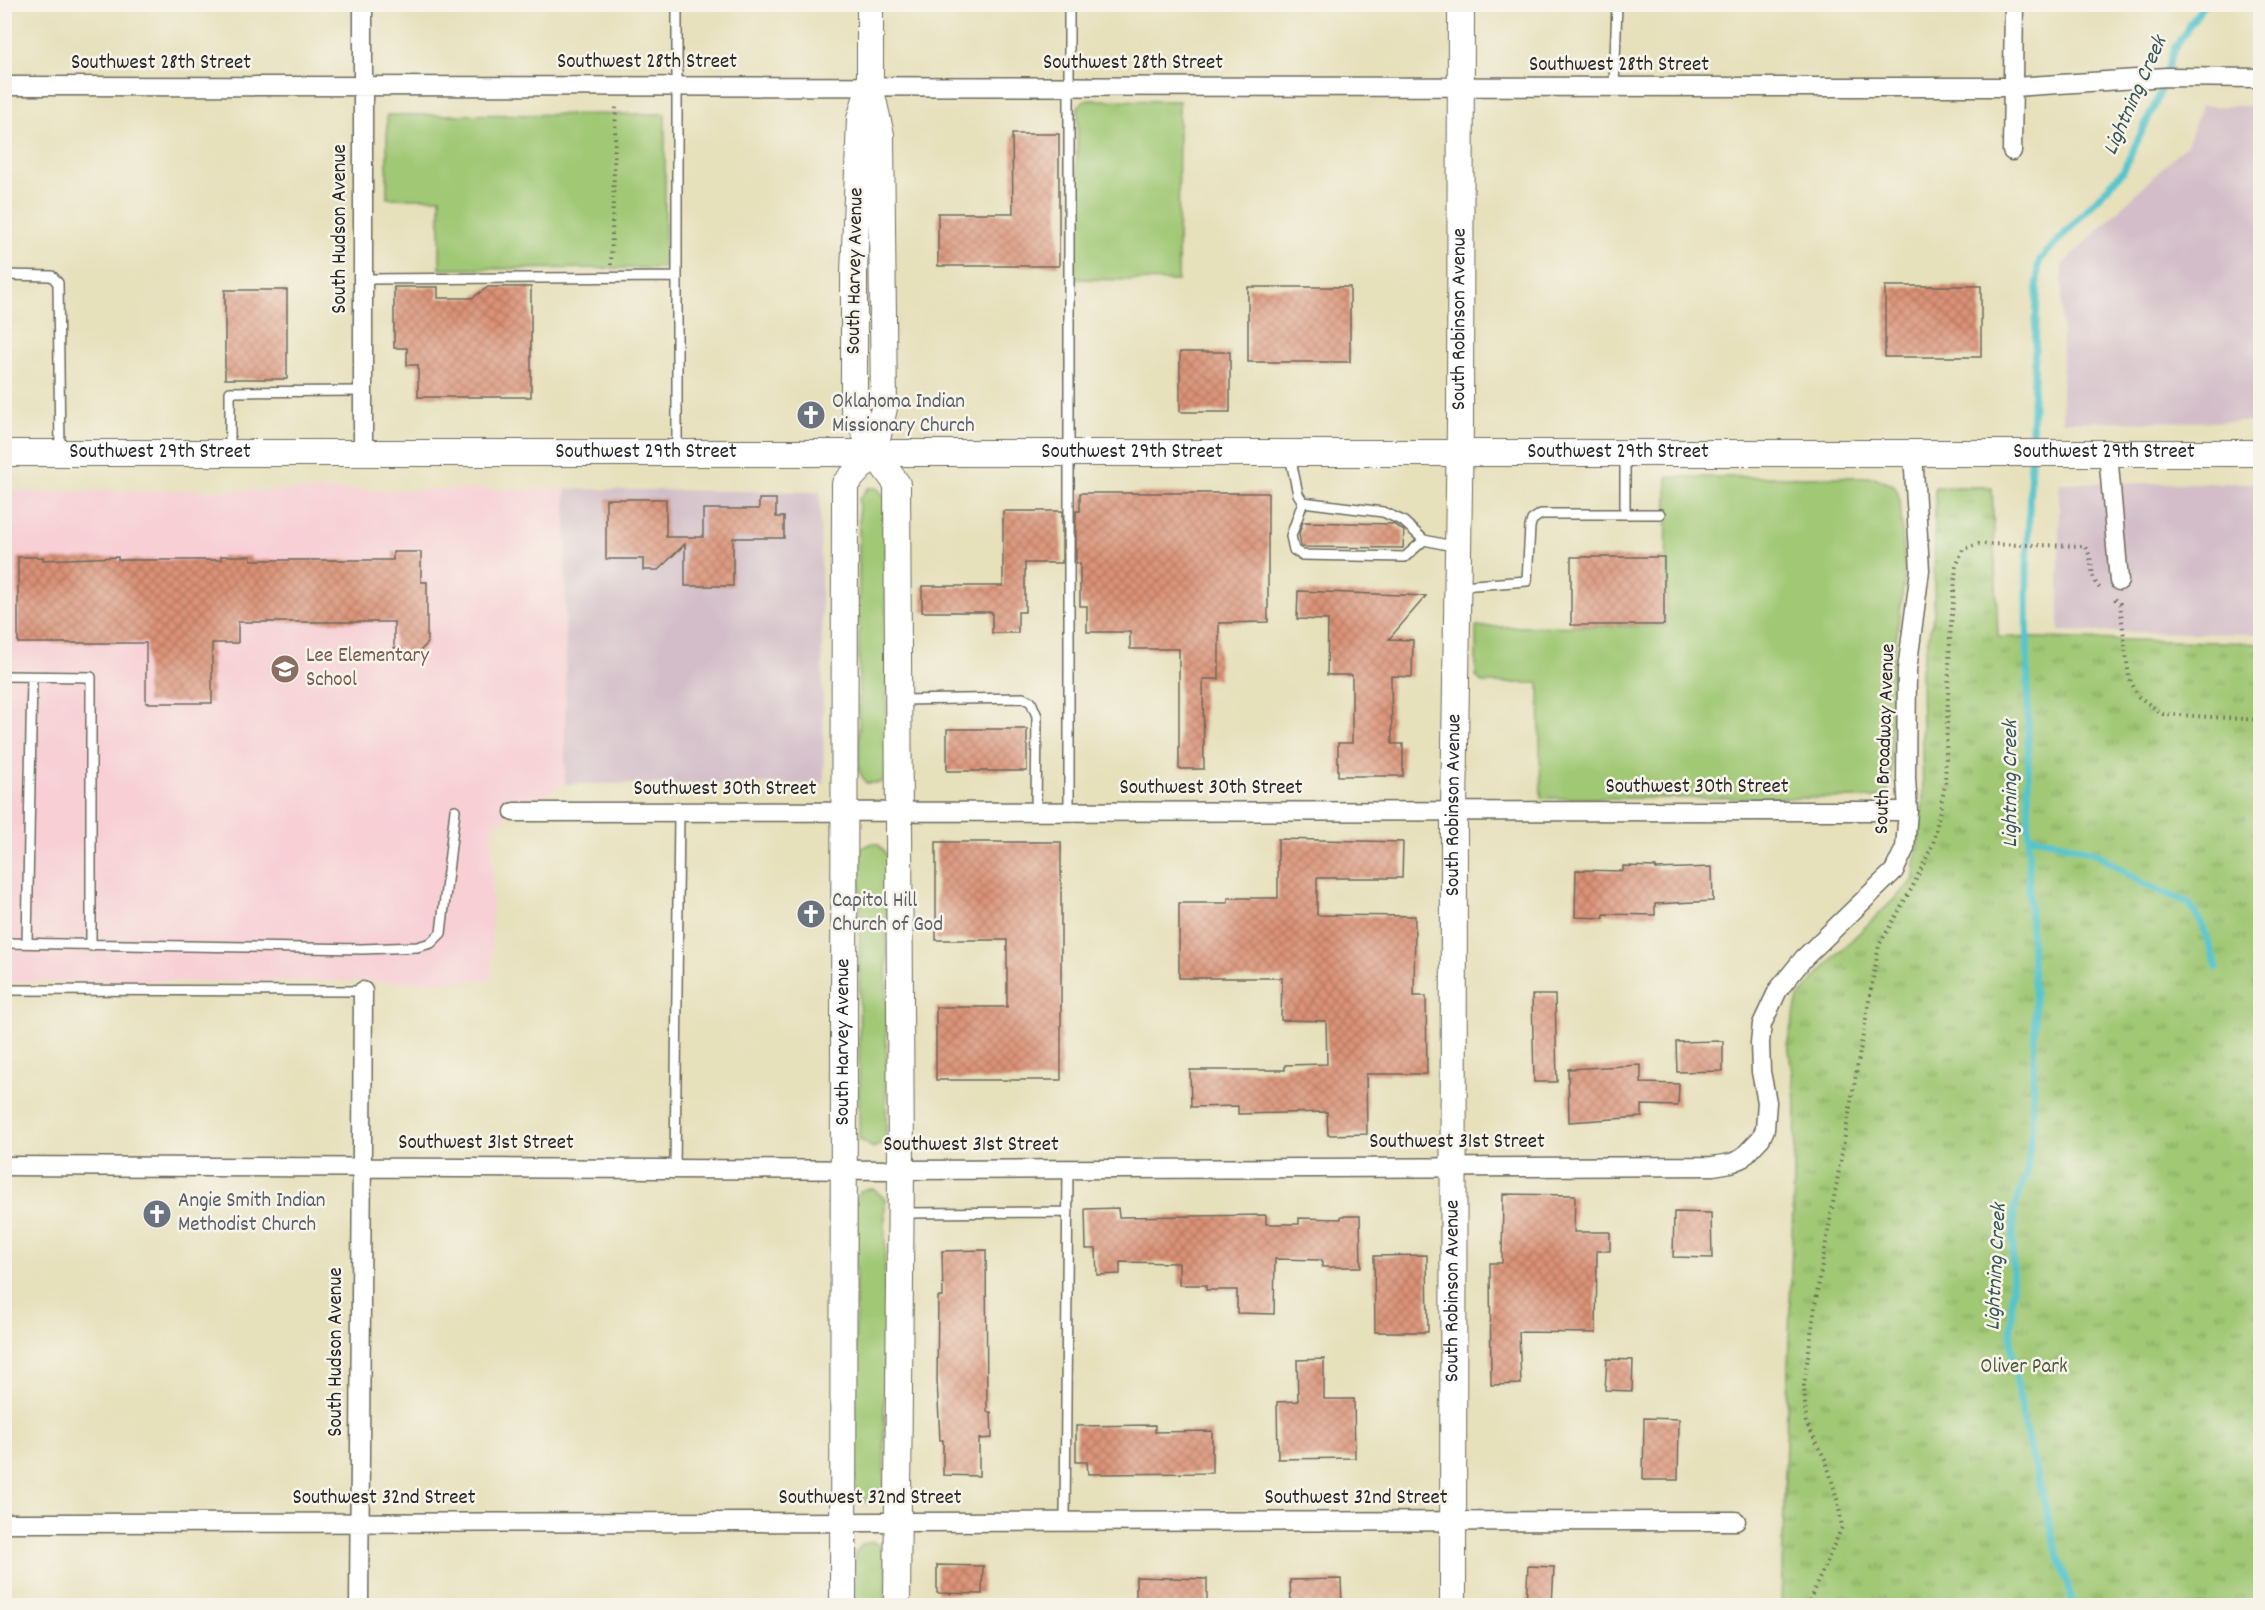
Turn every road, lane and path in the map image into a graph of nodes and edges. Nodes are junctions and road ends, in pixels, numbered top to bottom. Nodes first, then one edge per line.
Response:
1 (363, 4) edge
2 (678, 4) edge
3 (870, 4) edge
4 (1069, 4) edge
5 (1461, 4) edge
6 (1617, 4) edge
7 (2014, 4) edge
8 (2260, 78) edge
9 (4, 86) edge
10 (616, 86) junction
11 (678, 86) junction
12 (870, 86) junction
13 (363, 87) junction
14 (1069, 87) junction
15 (2014, 87) junction
16 (1461, 88) junction
17 (1614, 88) junction
18 (2012, 151) dead end
19 (4, 275) edge
20 (611, 277) junction
21 (676, 277) junction
22 (364, 279) junction
23 (363, 391) junction
24 (1458, 452) junction
25 (4, 453) edge
26 (60, 453) junction
27 (230, 453) junction
28 (677, 453) junction
29 (874, 453) junction
30 (1068, 453) junction
31 (1290, 453) junction
32 (1625, 453) junction
33 (1913, 453) junction
34 (2108, 453) junction
35 (2260, 453) edge
36 (363, 454) junction
37 (1303, 502) junction
38 (1625, 514) junction
39 (1660, 514) dead end
40 (1424, 540) junction
41 (1457, 547) junction
42 (1457, 586) junction
43 (2112, 590) junction
44 (4, 676) edge
45 (32, 676) junction
46 (897, 700) junction
47 (2260, 720) edge
48 (455, 810) dead end
49 (1454, 811) junction
50 (1908, 811) junction
51 (514, 812) dead end
52 (680, 812) junction
53 (843, 812) junction
54 (897, 812) junction
55 (1036, 812) junction
56 (1069, 812) junction
57 (4, 943) edge
58 (27, 943) junction
59 (91, 946) junction
60 (4, 990) edge
61 (363, 991) joint
62 (1753, 1148) joint
63 (4, 1166) edge
64 (361, 1166) junction
65 (1453, 1166) junction
66 (675, 1168) junction
67 (842, 1168) junction
68 (1068, 1168) junction
69 (901, 1170) junction
70 (1068, 1212) junction
71 (901, 1213) junction
72 (1065, 1520) junction
73 (1736, 1521) dead end
74 (359, 1522) junction
75 (843, 1522) junction
76 (897, 1522) junction
77 (1453, 1522) junction
78 (4, 1523) edge
79 (359, 1605) edge
80 (843, 1605) edge
81 (897, 1605) edge
82 (1453, 1605) edge
83 (1807, 1605) edge

1 - 13 street, South Hudson Avenue
2 - 11 lane
3 - 12 street, South Harvey Avenue
4 - 14 lane
5 - 16 street, South Robinson Avenue
6 - 17 lane
7 - 15 street
8 - 15 street, Southwest 28th Street
9 - 13 street, Southwest 28th Street
10 - 11 street, Southwest 28th Street
10 - 13 street, Southwest 28th Street
10 - 20 path
11 - 12 street, Southwest 28th Street
11 - 21 lane
12 - 14 street, Southwest 28th Street
12 - 29 street, South Harvey Avenue
13 - 22 street, South Hudson Avenue
14 - 16 street, Southwest 28th Street
14 - 30 lane
15 - 17 street, Southwest 28th Street
15 - 18 street
16 - 17 street, Southwest 28th Street
16 - 24 street, South Robinson Avenue
19 - 26 lane
20 - 21 lane
20 - 22 lane
21 - 28 lane
22 - 23 street, South Hudson Avenue
23 - 27 lane
23 - 36 street, South Hudson Avenue
24 - 31 street, Southwest 29th Street
24 - 32 street, Southwest 29th Street
24 - 41 street, South Robinson Avenue
25 - 26 street, Southwest 29th Street
26 - 27 street, Southwest 29th Street
27 - 36 street, Southwest 29th Street
28 - 29 street, Southwest 29th Street
28 - 36 street, Southwest 29th Street
29 - 30 street, Southwest 29th Street
29 - 46 street, South Harvey Avenue
29 - 53 street, South Harvey Avenue
30 - 31 street, Southwest 29th Street
30 - 56 lane
31 - 37 lane
32 - 33 street, Southwest 29th Street
32 - 38 lane
33 - 34 street, Southwest 29th Street
33 - 50 street, South Broadway Avenue
34 - 35 street, Southwest 29th Street
34 - 43 street
37 - 40 lane
37 - 40 lane
38 - 39 lane
38 - 42 lane
40 - 41 lane
41 - 42 street, South Robinson Avenue
42 - 49 street, South Robinson Avenue
43 - 47 path
43 - 83 path
44 - 45 lane
45 - 58 lane
45 - 59 lane
46 - 54 street, South Harvey Avenue
46 - 55 lane
48 - 59 lane
49 - 50 street, Southwest 30th Street
49 - 56 street, Southwest 30th Street
49 - 65 street, South Robinson Avenue
50 - 62 street, South Broadway Avenue
51 - 52 street, Southwest 30th Street
52 - 53 street, Southwest 30th Street
52 - 66 lane
53 - 54 street, Southwest 30th Street
53 - 67 street, South Harvey Avenue
54 - 55 street, Southwest 30th Street
54 - 69 street, South Harvey Avenue
55 - 56 street, Southwest 30th Street
57 - 58 lane
58 - 59 lane
60 - 61 lane
61 - 64 street, South Hudson Avenue
62 - 65 street, Southwest 31st Street
63 - 64 street, Southwest 31st Street
64 - 66 street, Southwest 31st Street
64 - 74 street, South Hudson Avenue
65 - 68 street, Southwest 31st Street
65 - 77 street, South Robinson Avenue
66 - 67 street, Southwest 31st Street
67 - 69 street, Southwest 31st Street
67 - 75 street, South Harvey Avenue
68 - 69 street, Southwest 31st Street
68 - 70 lane
69 - 71 street, South Harvey Avenue
70 - 71 lane
70 - 72 lane
71 - 76 street, South Harvey Avenue
72 - 76 street, Southwest 32nd Street
72 - 77 street, Southwest 32nd Street
73 - 77 street, Southwest 32nd Street
74 - 75 street, Southwest 32nd Street
74 - 78 street, Southwest 32nd Street
74 - 79 street, South Hudson Avenue
75 - 76 street, Southwest 32nd Street
75 - 80 street, South Harvey Avenue
76 - 81 street, South Harvey Avenue
77 - 82 street, South Robinson Avenue

